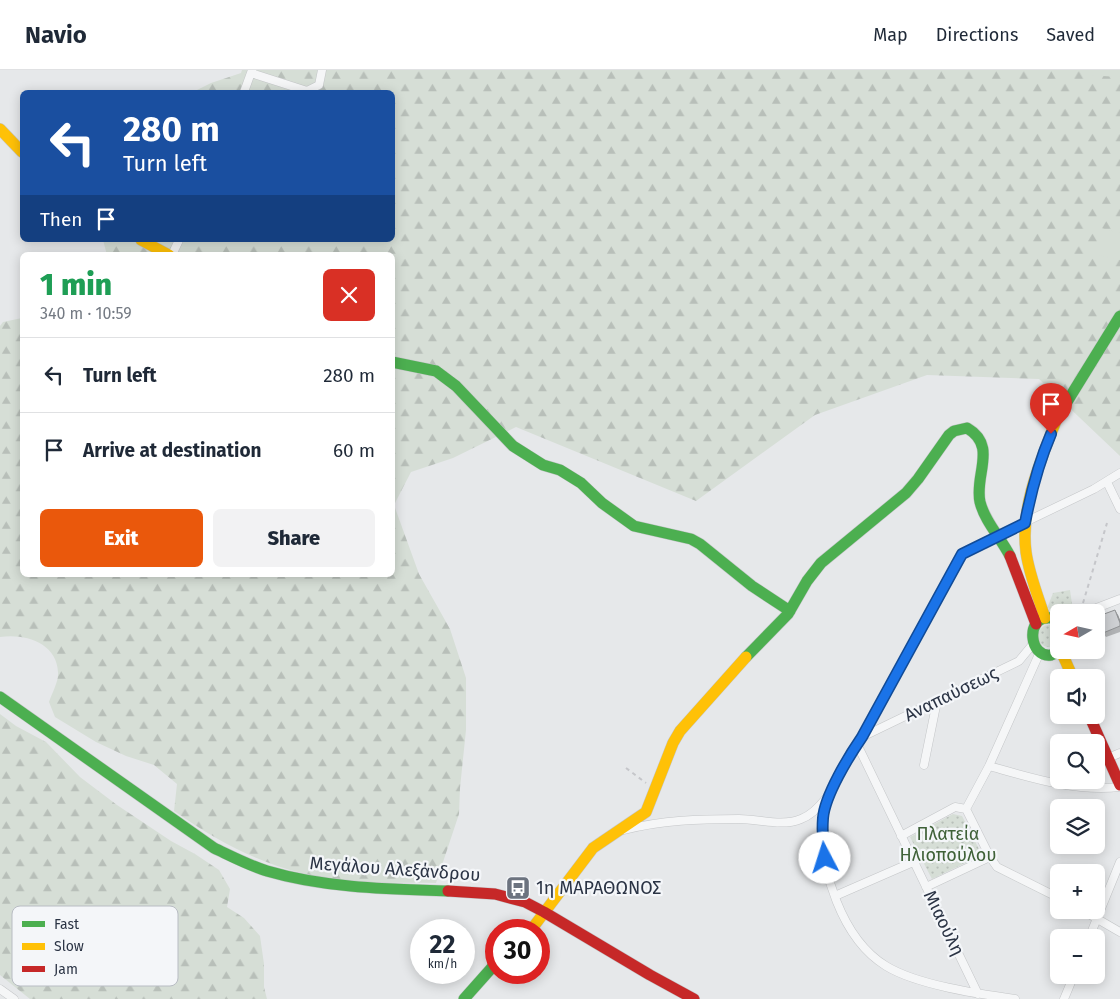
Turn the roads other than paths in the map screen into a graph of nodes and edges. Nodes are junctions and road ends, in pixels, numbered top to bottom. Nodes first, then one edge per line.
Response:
1 (322, 70) edge
2 (252, 72) edge
3 (245, 90) edge
4 (304, 90) edge
5 (309, 90) edge
6 (1, 134) edge
7 (20, 150) edge
8 (145, 242) edge
9 (165, 252) edge
10 (1120, 316) edge
11 (395, 363) edge
12 (1120, 473) edge
13 (1107, 482) junction
14 (1120, 509) edge
15 (1025, 523) junction
16 (998, 537) junction
17 (1120, 599) edge
18 (1105, 605) edge
19 (790, 611) junction
20 (1050, 619) edge
21 (1040, 621) junction
22 (1036, 648) junction
23 (1050, 655) edge
24 (1019, 661) junction
25 (1032, 672) junction
26 (0, 697) edge
27 (937, 702) junction
28 (1093, 724) edge
29 (862, 737) junction
30 (857, 744) junction
31 (1120, 753) edge
32 (1108, 758) junction
33 (924, 766) dead end
34 (989, 766) junction
35 (1120, 786) edge
36 (831, 791) junction
37 (966, 809) junction
38 (616, 832) junction
39 (901, 836) junction
40 (990, 857) junction
41 (913, 862) junction
42 (1120, 862) edge
43 (926, 887) junction
44 (1050, 894) edge
45 (834, 896) junction
46 (1105, 900) edge
47 (544, 912) junction
48 (539, 919) edge
49 (1100, 919) edge
50 (1120, 932) edge
51 (485, 975) edge
52 (1070, 984) edge
53 (0, 989) edge
54 (978, 994) junction
55 (14, 999) edge
56 (464, 999) edge
57 (694, 999) edge
58 (1015, 999) edge
59 (1064, 999) edge

1 - 5 street
2 - 3 street
2 - 4 street
6 - 7 street
8 - 9 street
10 - 15 street
11 - 19 street
12 - 13 street
13 - 14 street
13 - 15 street
15 - 16 street
15 - 21 street
16 - 19 street
16 - 21 street
16 - 29 street
17 - 18 street
19 - 38 street
20 - 21 street
21 - 22 street
22 - 23 street
22 - 24 street, Αναπαύσεως
22 - 25 street
24 - 25 street
24 - 27 street, Αναπαύσεως
25 - 34 street
26 - 47 street, Μεγάλου Αλεξάνδρου
27 - 29 street, Αναπαύσεως
27 - 33 street
28 - 32 street
29 - 30 street
30 - 36 street
30 - 39 street, Μιαούλη
31 - 32 street
32 - 35 street
34 - 35 street
34 - 37 street
36 - 38 street
36 - 45 street
37 - 39 street
37 - 40 street
38 - 47 street
39 - 41 street, Μιαούλη
40 - 43 street
40 - 44 street
41 - 43 street, Μιαούλη
41 - 45 street
42 - 46 street
43 - 54 street, Μιαούλη
45 - 54 street
47 - 48 street
47 - 57 street, Μεγάλου Αλεξάνδρου
49 - 50 street
51 - 56 street
52 - 59 street
53 - 55 street
54 - 58 street

